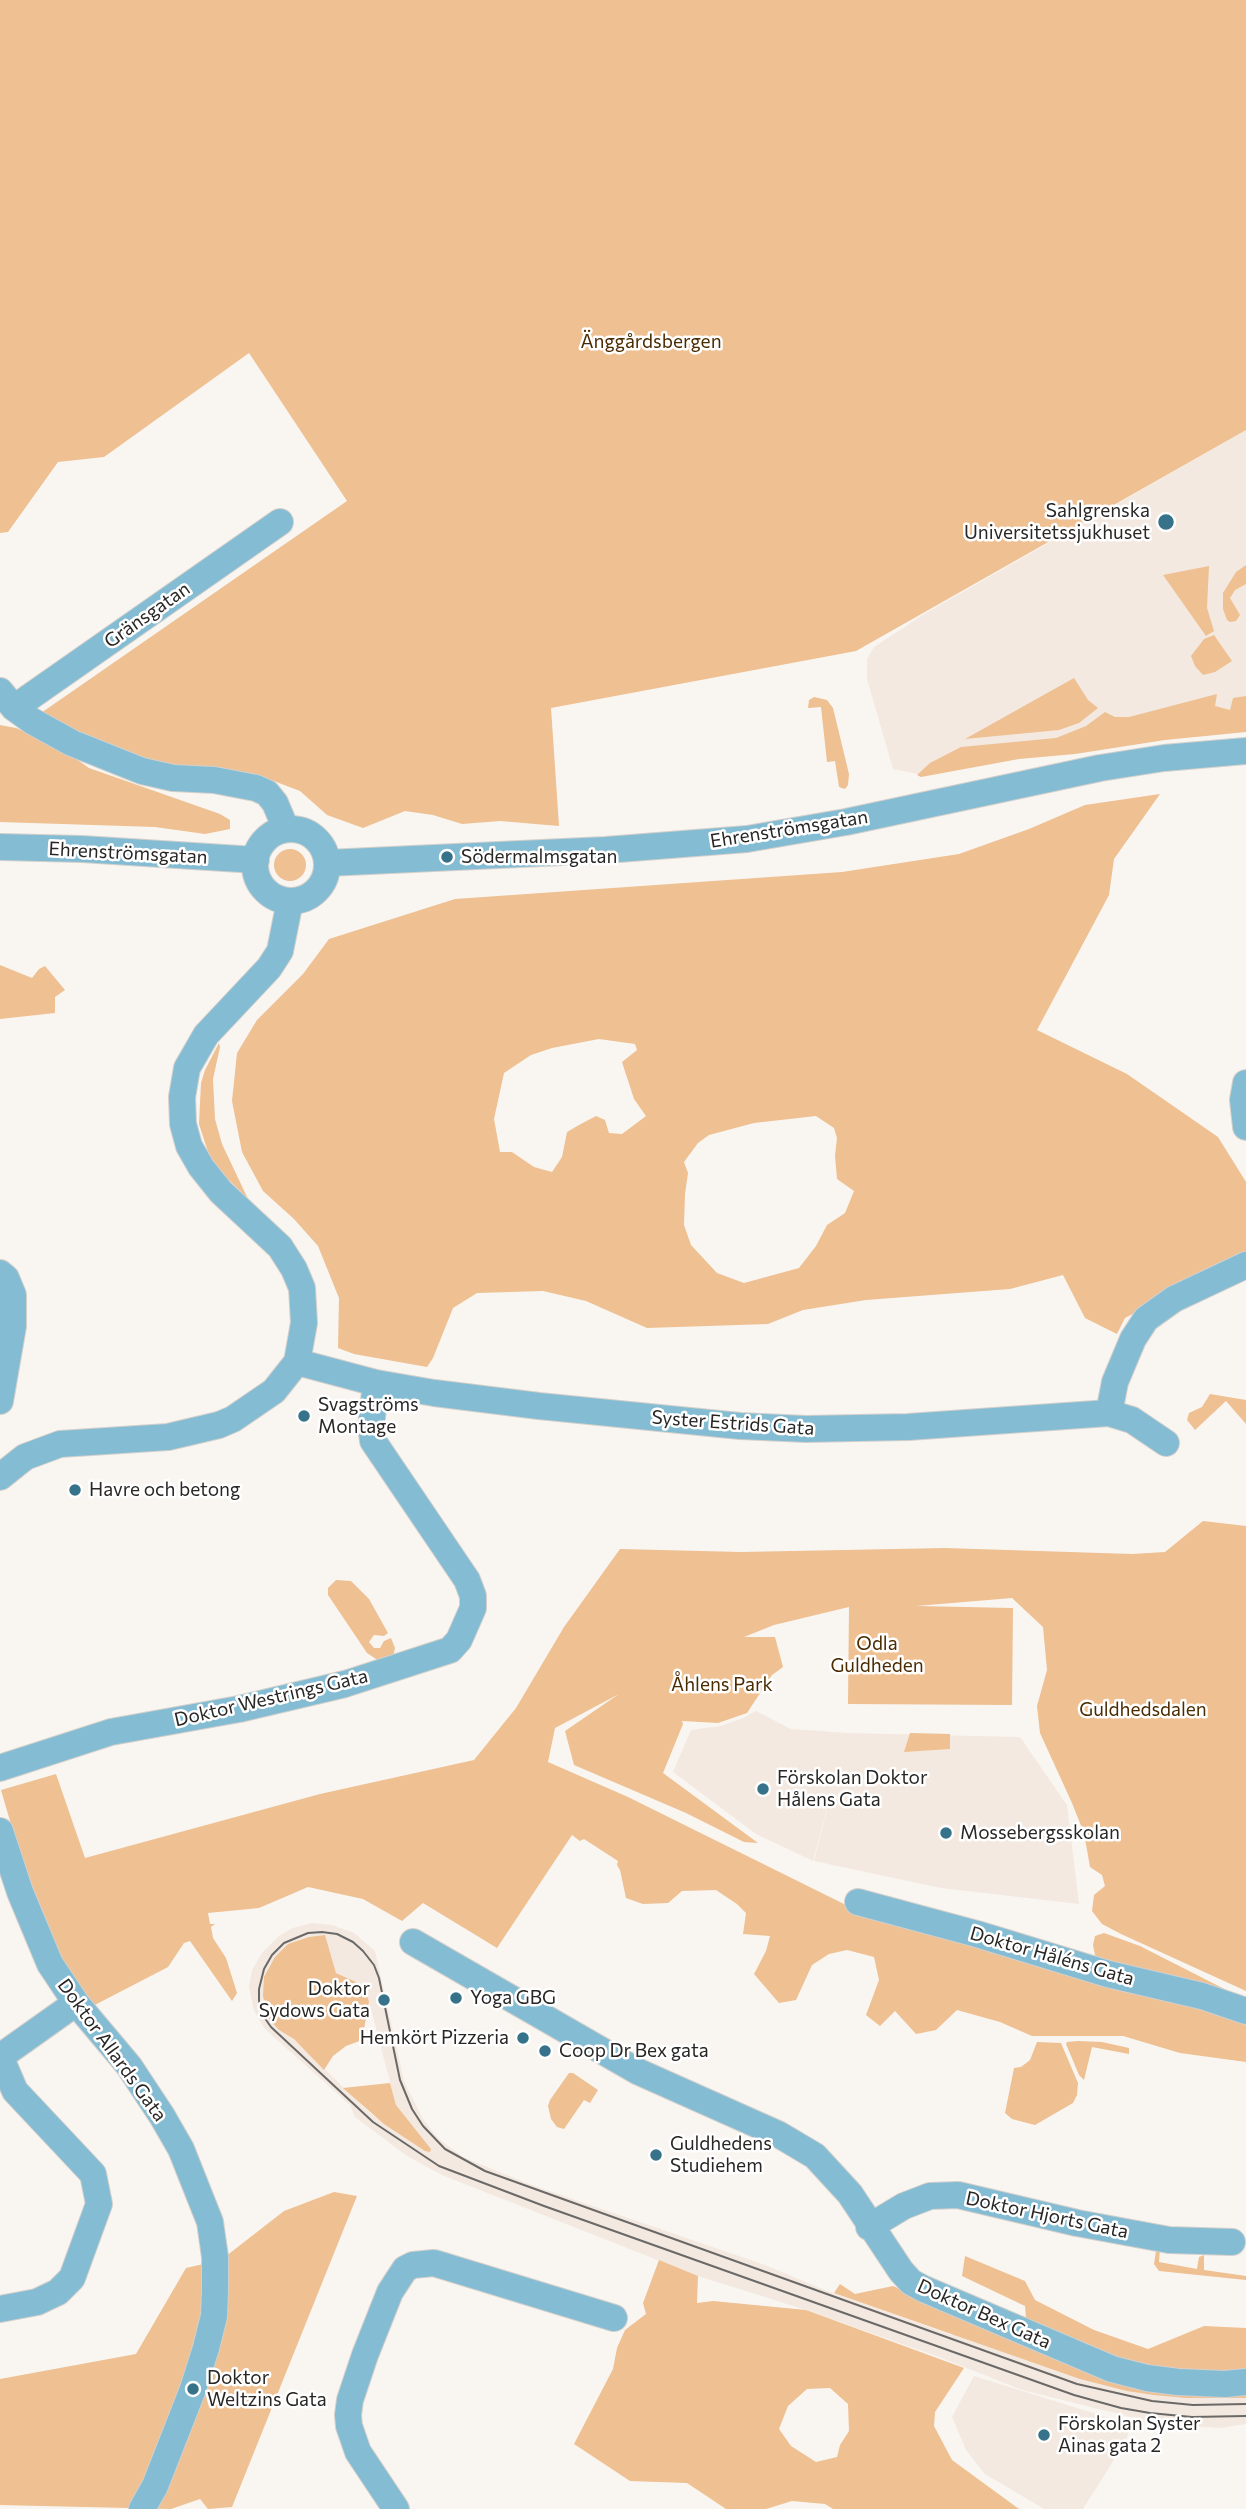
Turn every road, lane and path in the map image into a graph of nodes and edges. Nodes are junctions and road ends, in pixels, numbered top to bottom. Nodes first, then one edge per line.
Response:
1 (280, 522) dead end
2 (7, 699) edge
3 (1246, 751) edge
4 (286, 829) junction
5 (0, 847) edge
6 (256, 860) junction
7 (327, 863) junction
8 (290, 901) junction
9 (1246, 1083) edge
10 (1246, 1127) edge
11 (1246, 1265) edge
12 (0, 1273) edge
13 (297, 1362) junction
14 (376, 1383) junction
15 (0, 1401) edge
16 (1109, 1413) junction
17 (1166, 1443) dead end
18 (0, 1477) edge
19 (0, 1768) edge
20 (0, 1830) edge
21 (858, 1902) dead end
22 (413, 1942) dead end
23 (76, 2004) junction
24 (1246, 2011) edge
25 (0, 2056) edge
26 (869, 2227) junction
27 (1232, 2242) dead end
28 (0, 2309) edge
29 (614, 2318) dead end
30 (1246, 2382) edge
31 (142, 2509) edge
32 (397, 2509) edge

1 - 2 street, Gränsgatan
2 - 4 street
3 - 7 street, Ehrenströmsgatan
4 - 6 street
4 - 7 street
5 - 6 street, Ehrenströmsgatan
6 - 8 street
7 - 8 street
8 - 13 street
9 - 10 street
11 - 16 street
12 - 15 street
13 - 14 street, Syster Estrids Gata
13 - 18 street
14 - 16 street, Syster Estrids Gata
14 - 19 street, Doktor Westrings Gata
16 - 17 street, Syster Estrids Gata
20 - 23 street, Doktor Allards Gata
21 - 24 street, Doktor Håléns Gata
22 - 26 street, Doktor Bex Gata
23 - 25 street
23 - 31 street, Doktor Allards Gata
25 - 28 street
26 - 27 street, Doktor Hjorts Gata
26 - 30 street, Doktor Bex Gata
29 - 32 street

